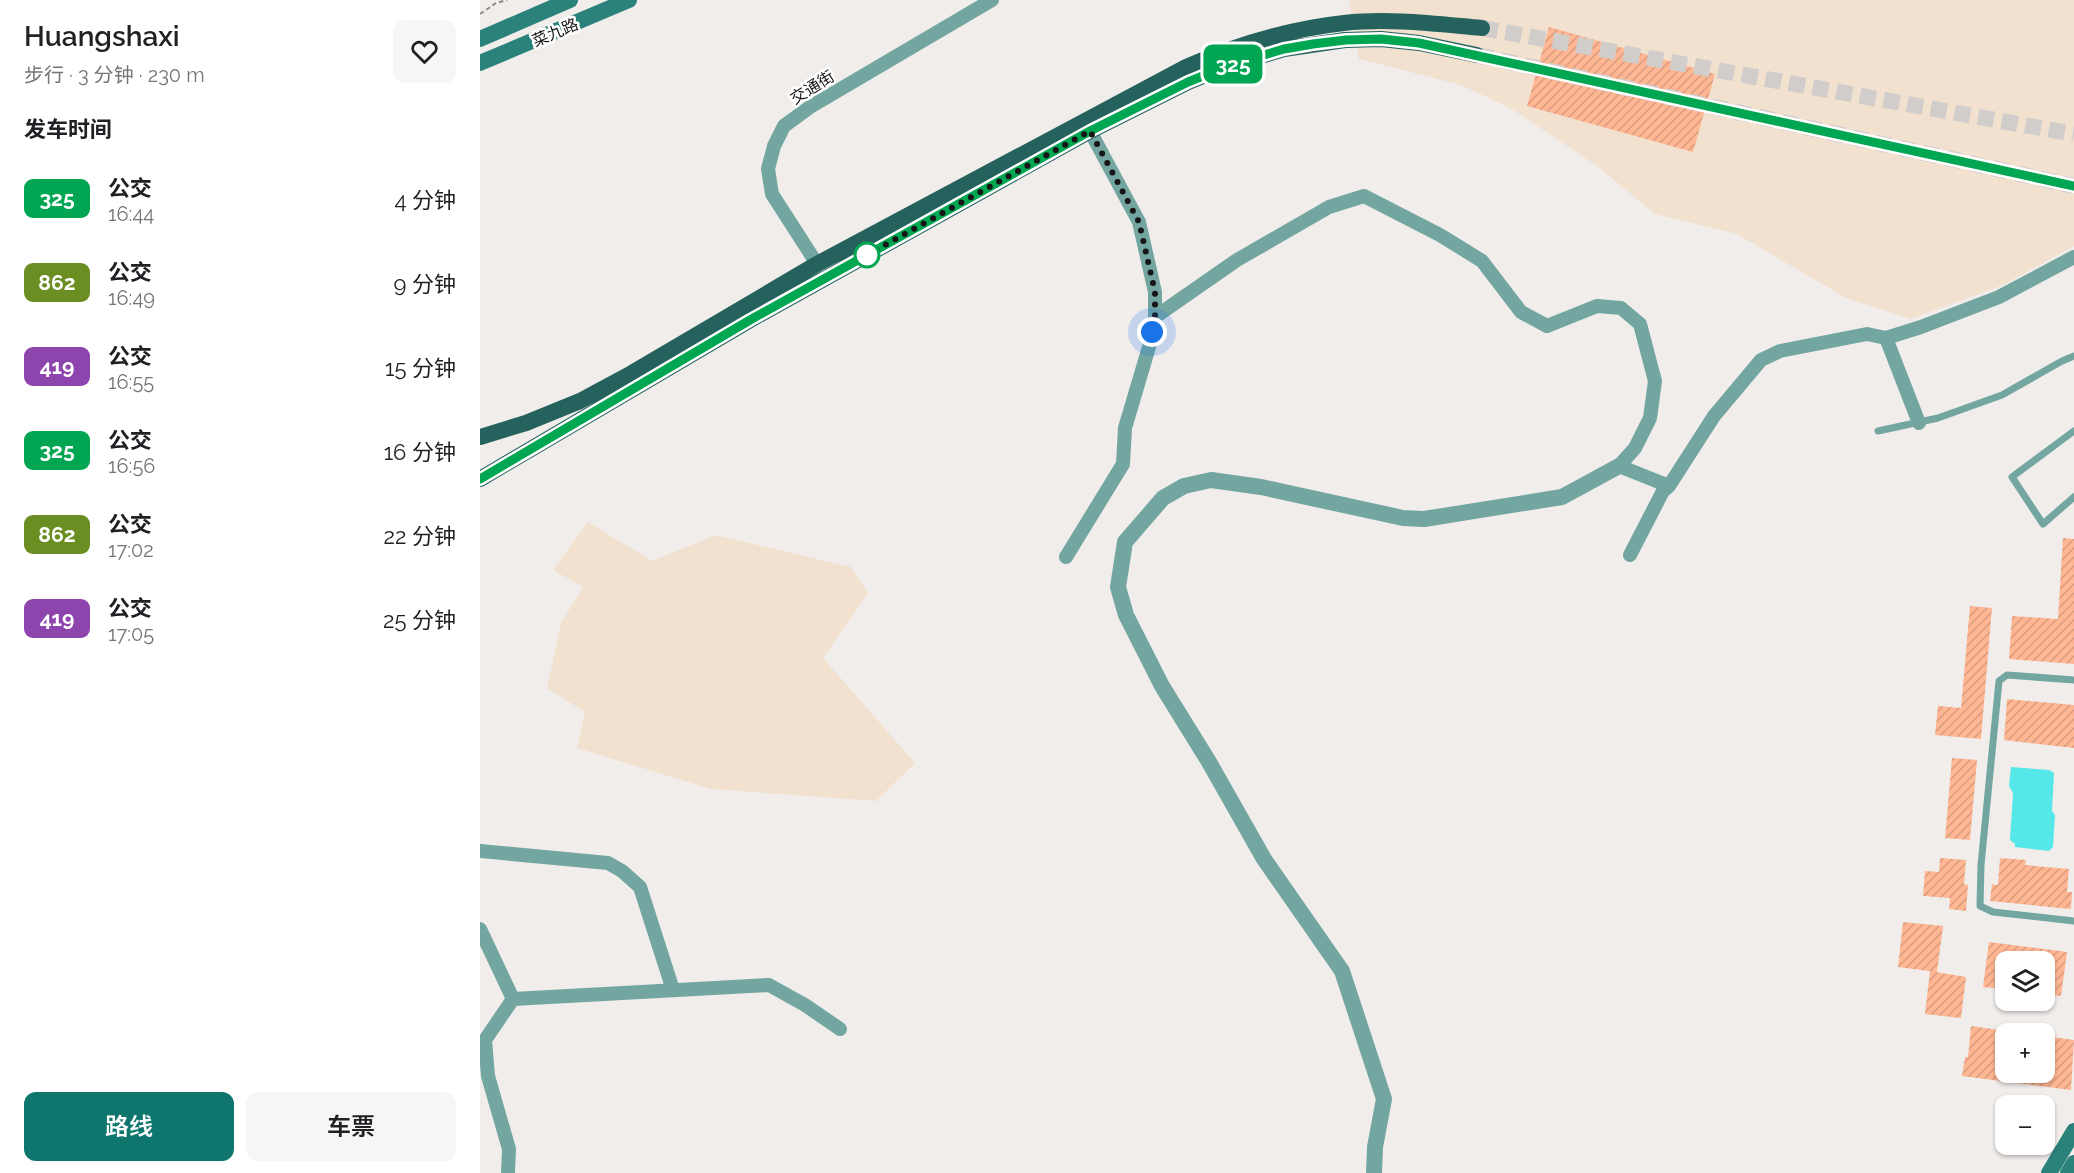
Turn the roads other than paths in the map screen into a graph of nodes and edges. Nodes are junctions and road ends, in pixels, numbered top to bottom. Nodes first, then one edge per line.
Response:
1 (570, 0) edge
2 (629, 0) edge
3 (992, 0) edge
4 (1482, 28) tunnel mouth
5 (480, 39) edge
6 (1477, 55) tunnel mouth
7 (480, 63) edge
8 (1090, 131) junction
9 (2074, 257) edge
10 (817, 264) junction
11 (1155, 317) junction
12 (1886, 338) junction
13 (2074, 356) edge
14 (1919, 423) junction
15 (1878, 431) dead end
16 (2074, 431) edge
17 (480, 437) edge
18 (1619, 466) junction
19 (480, 478) edge
20 (1668, 486) junction
21 (2074, 498) edge
22 (1630, 555) dead end
23 (1066, 557) dead end
24 (2074, 680) edge
25 (480, 851) edge
26 (2074, 921) edge
27 (480, 929) edge
28 (673, 990) junction
29 (513, 999) junction
30 (840, 1029) dead end
31 (484, 1076) edge
32 (2074, 1131) edge
33 (2074, 1163) edge
34 (508, 1173) edge
35 (1374, 1173) edge
36 (2049, 1173) edge
37 (2068, 1173) edge

1 - 5 main road, 菜九路
2 - 7 main road, 菜九路
3 - 10 street, 交通街
4 - 10 main road
6 - 8 main road
8 - 11 street
8 - 19 main road
9 - 12 street
10 - 17 main road
11 - 18 street
11 - 23 street
12 - 14 street
12 - 20 street
13 - 14 lane
14 - 15 lane
16 - 21 lane
18 - 20 street
18 - 35 street
20 - 22 street
24 - 26 lane
25 - 28 street
27 - 29 street
28 - 29 street
28 - 30 street
29 - 31 street
31 - 34 street
32 - 36 main road
33 - 37 main road

